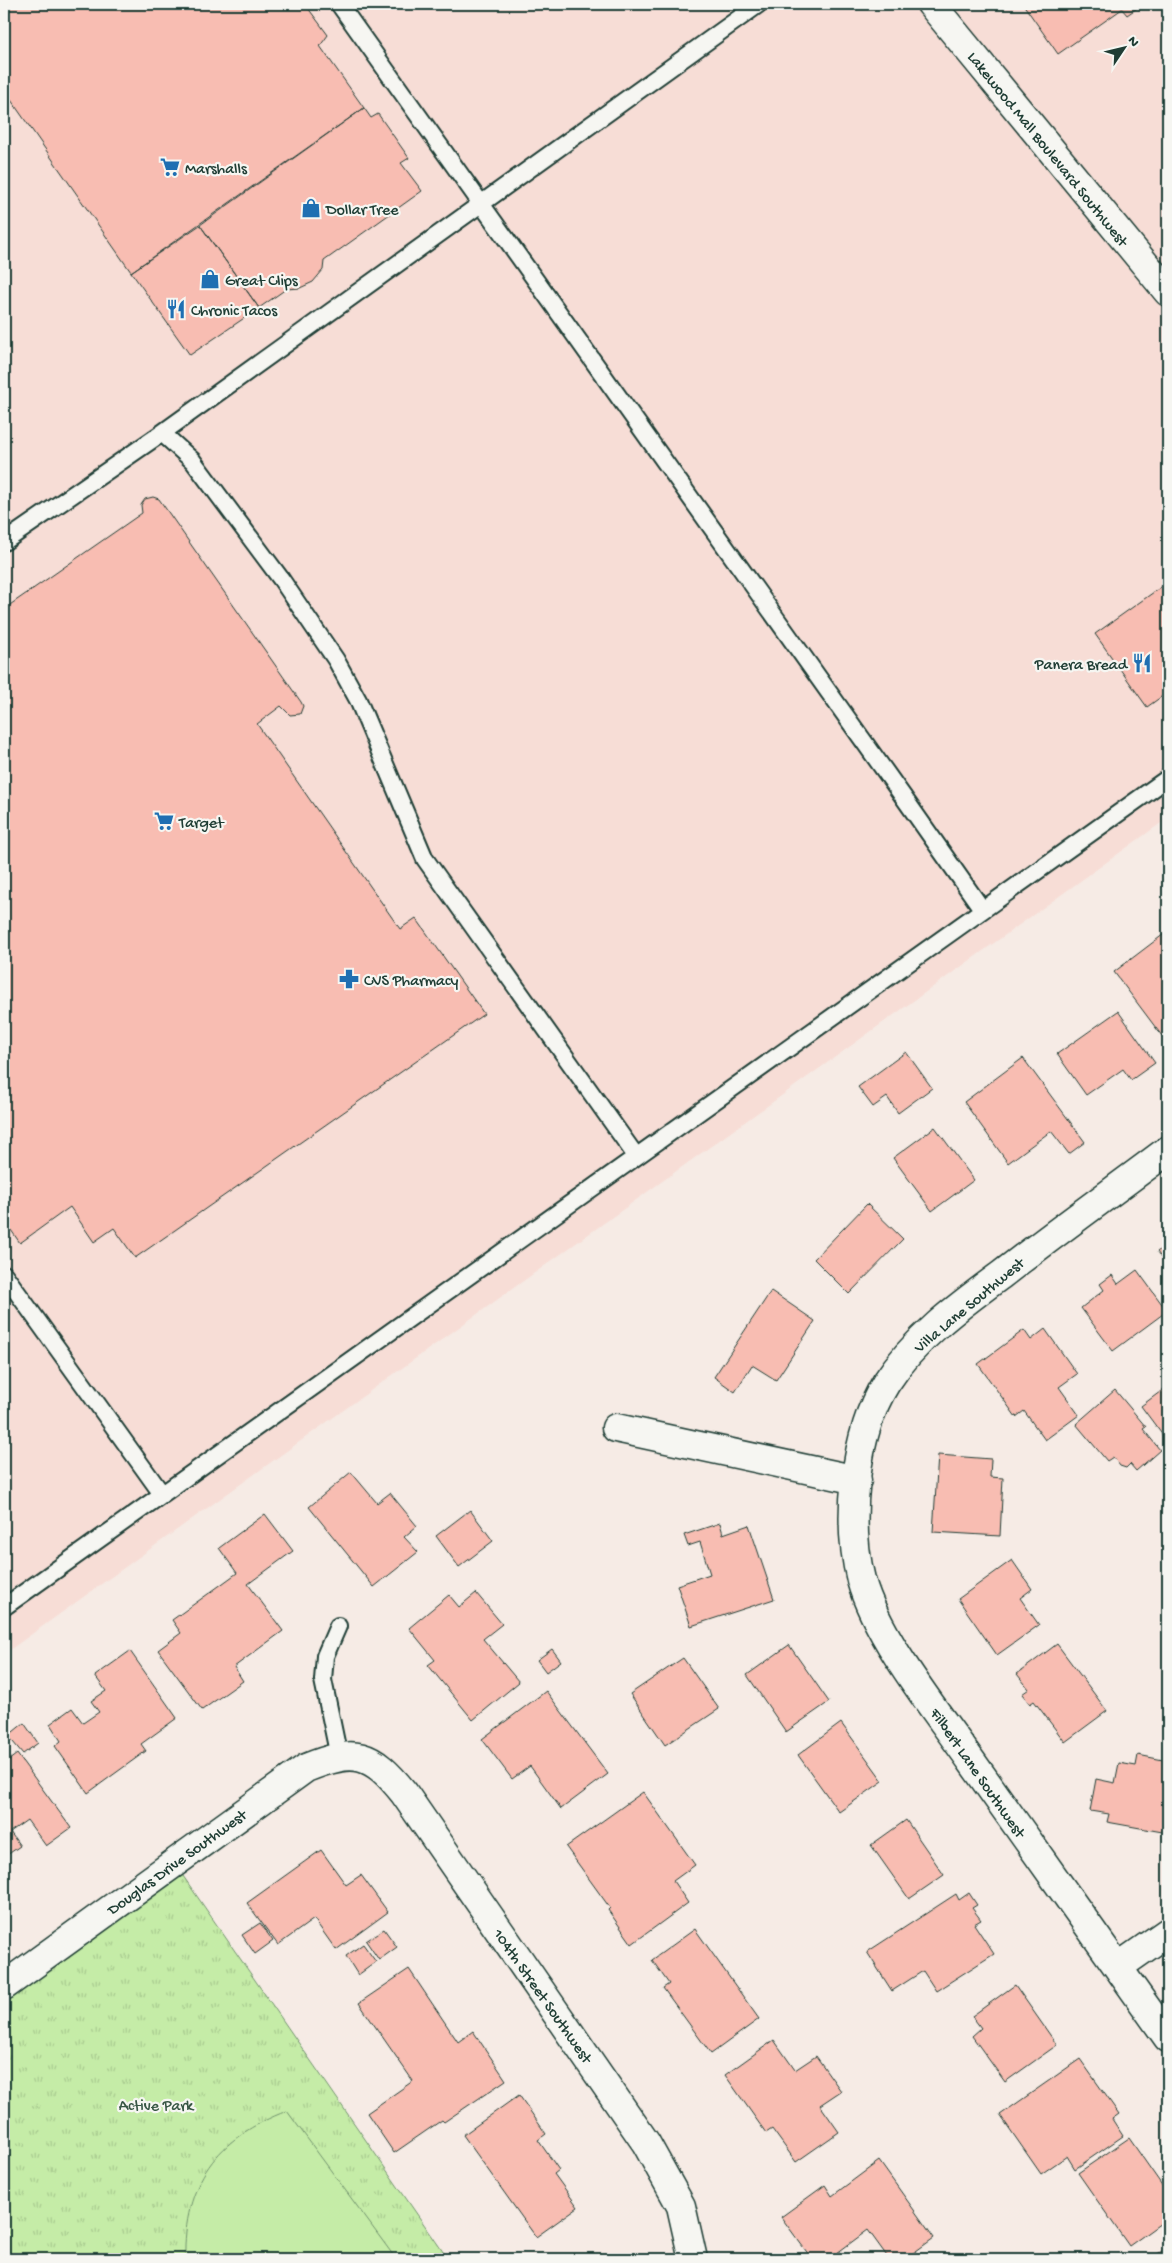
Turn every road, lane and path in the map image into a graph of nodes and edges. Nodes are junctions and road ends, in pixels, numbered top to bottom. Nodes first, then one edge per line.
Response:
1 (340, 4) edge
2 (759, 4) edge
3 (931, 4) edge
4 (481, 204) junction
5 (1168, 292) edge
6 (162, 433) junction
7 (4, 542) edge
8 (1168, 778) edge
9 (982, 909) junction
10 (1168, 1150) edge
11 (636, 1156) junction
12 (4, 1274) edge
13 (616, 1428) dead end
14 (857, 1480) junction
15 (162, 1494) junction
16 (4, 1607) edge
17 (338, 1626) dead end
18 (348, 1757) junction
19 (1168, 1932) edge
20 (1118, 1967) junction
21 (4, 1986) edge
22 (1168, 2038) edge
23 (693, 2259) edge

1 - 4 lane
2 - 4 lane
3 - 5 street, Lakewood Mall Boulevard Southwest
4 - 6 lane
4 - 9 lane
6 - 7 lane
6 - 11 lane
8 - 9 lane
9 - 11 lane
10 - 14 street, Villa Lane Southwest
11 - 15 lane
12 - 15 lane
13 - 14 street
14 - 20 street, Filbert Lane Southwest
15 - 16 lane
17 - 18 lane
18 - 21 street, Douglas Drive Southwest
18 - 23 street, 104th Street Southwest
19 - 20 street
20 - 22 street, Filbert Lane Southwest

